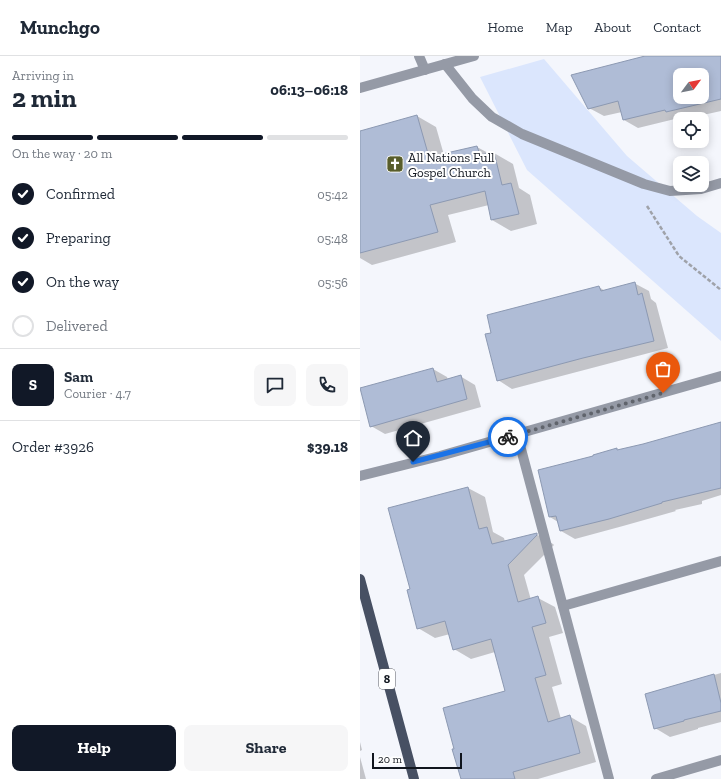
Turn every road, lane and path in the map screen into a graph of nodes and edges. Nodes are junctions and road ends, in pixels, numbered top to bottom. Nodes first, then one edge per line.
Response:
1 (419, 56) edge
2 (474, 56) edge
3 (445, 64) junction
4 (425, 70) junction
5 (360, 88) edge
6 (721, 183) edge
7 (679, 256) dead end
8 (721, 290) edge
9 (721, 376) edge
10 (517, 434) junction
11 (360, 476) edge
12 (721, 561) edge
13 (360, 578) edge
14 (562, 606) junction
15 (721, 760) edge
16 (414, 779) edge
17 (608, 779) edge
18 (656, 779) edge

1 - 4 street
2 - 3 street
3 - 4 street
3 - 6 street
4 - 5 street
7 - 8 path
9 - 10 street
10 - 11 street
10 - 14 street
12 - 14 street
13 - 16 main road, 8
14 - 17 street
15 - 18 street

